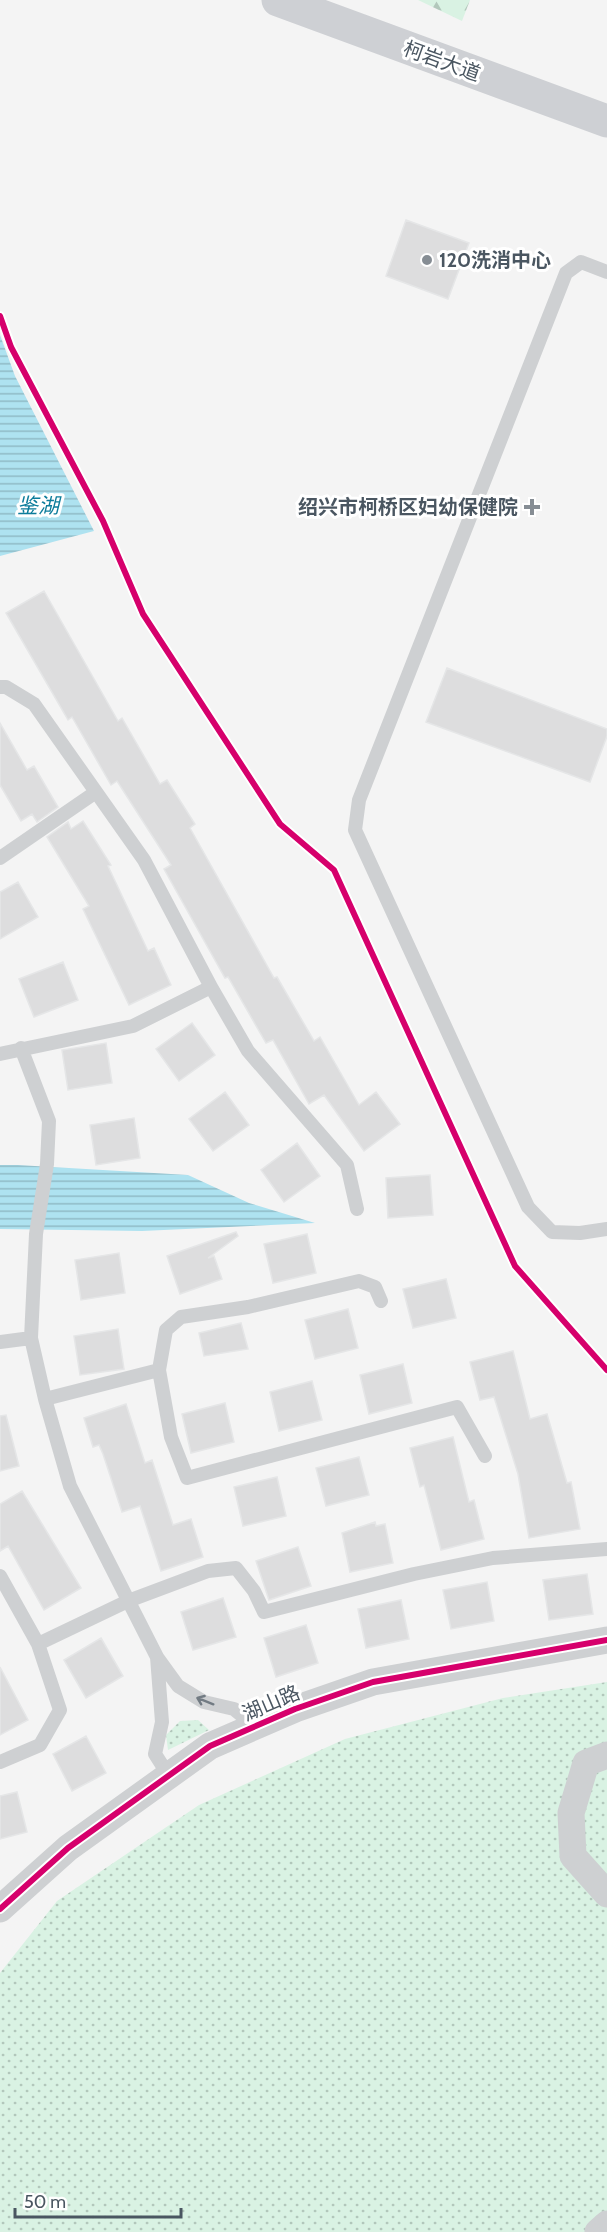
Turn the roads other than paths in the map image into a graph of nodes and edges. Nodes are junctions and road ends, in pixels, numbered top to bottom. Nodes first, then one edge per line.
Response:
1 (278, 0) edge
2 (607, 121) edge
3 (607, 272) edge
4 (0, 687) edge
5 (96, 792) junction
6 (0, 858) edge
7 (211, 987) junction
8 (21, 1048) junction
9 (0, 1054) edge
10 (357, 1209) dead end
11 (607, 1229) edge
12 (381, 1302) dead end
13 (31, 1338) junction
14 (0, 1342) edge
15 (159, 1370) junction
16 (45, 1399) junction
17 (485, 1456) dead end
18 (607, 1550) edge
19 (0, 1576) edge
20 (128, 1600) junction
21 (607, 1640) edge
22 (38, 1644) junction
23 (158, 1657) junction
24 (256, 1727) junction
25 (607, 1755) edge
26 (0, 1762) edge
27 (169, 1776) junction
28 (607, 1894) edge
29 (0, 1909) edge
30 (607, 2224) edge
31 (598, 2232) edge

1 - 2 street, 柯岩大道
3 - 11 lane
4 - 5 lane
5 - 6 lane
5 - 7 lane
7 - 8 lane
7 - 10 lane
8 - 9 lane
8 - 13 lane
12 - 15 lane
13 - 14 lane
13 - 16 lane
15 - 16 lane
15 - 17 lane
16 - 20 lane
18 - 20 lane
19 - 22 lane
20 - 22 lane
20 - 23 lane
21 - 24 street, 湖山路
22 - 26 lane
24 -> 23 lane
23 - 27 lane
24 - 27 street, 湖山路
25 - 28 street
27 - 29 street, 湖山路
30 - 31 street

